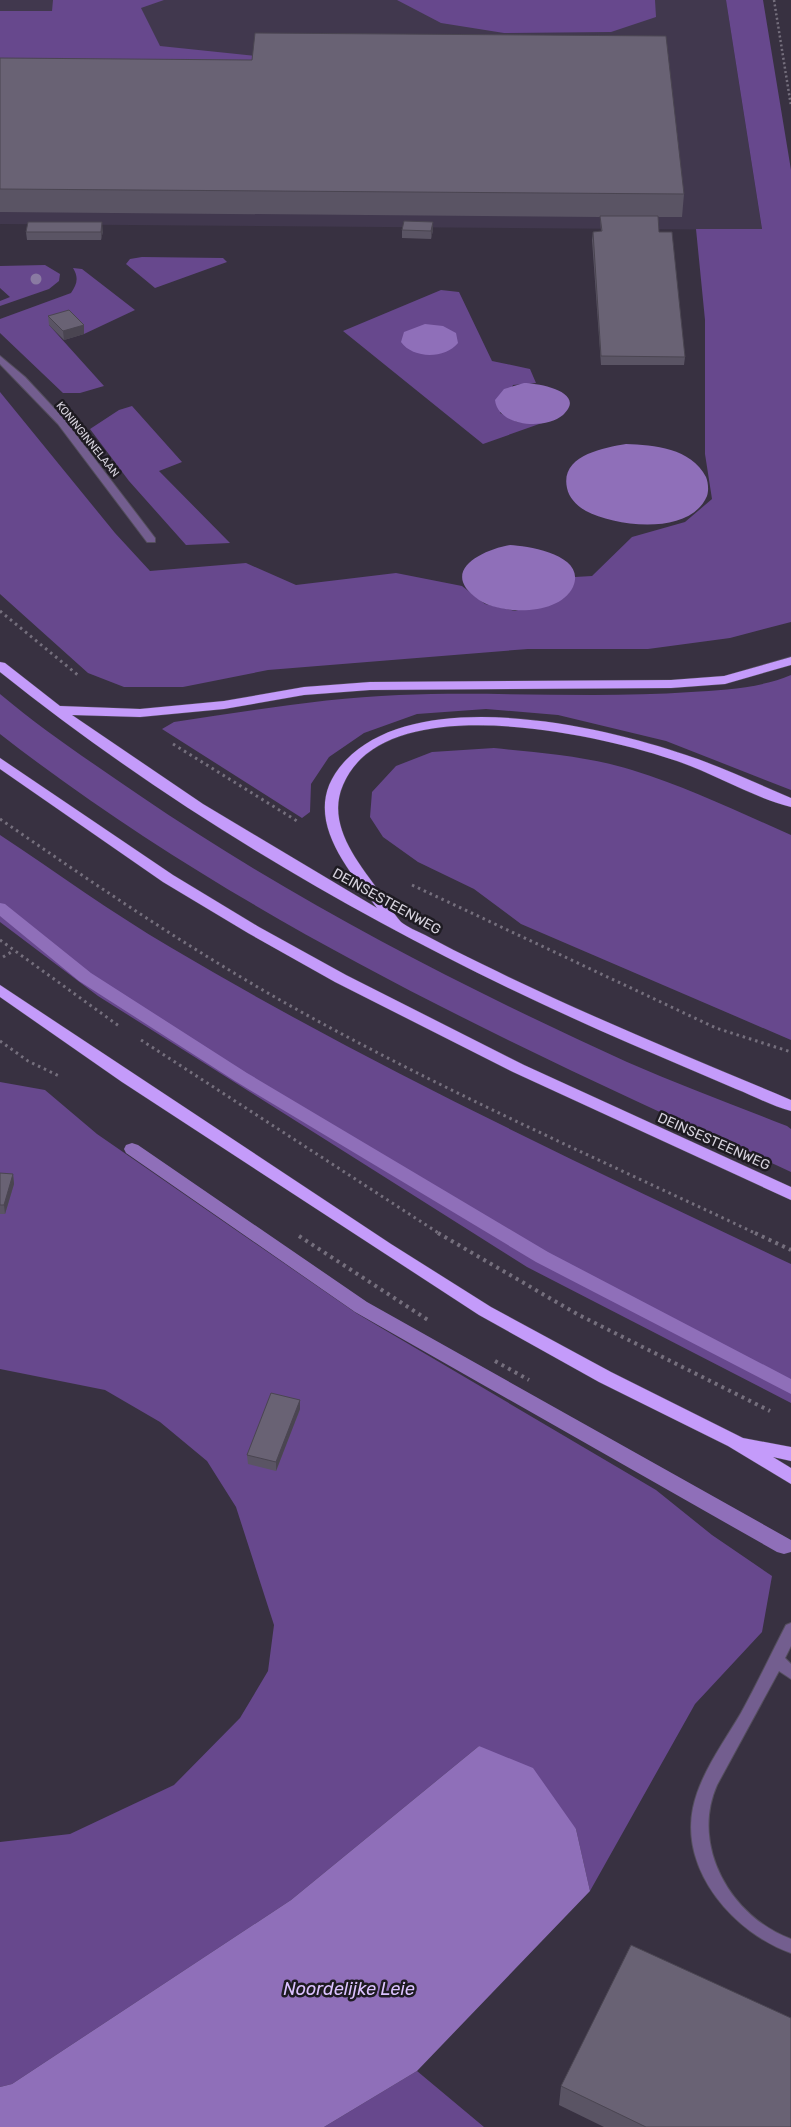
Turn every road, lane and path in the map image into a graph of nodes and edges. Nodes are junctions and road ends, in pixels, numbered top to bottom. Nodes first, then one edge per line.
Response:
1 (774, 0) edge
2 (791, 106) edge
3 (0, 359) edge
4 (151, 540) dead end
5 (791, 661) edge
6 (0, 666) edge
7 (54, 710) junction
8 (0, 762) edge
9 (791, 802) edge
10 (0, 820) edge
11 (408, 884) dead end
12 (397, 926) junction
13 (0, 940) edge
14 (13, 951) junction
15 (0, 959) edge
16 (0, 990) edge
17 (124, 1029) dead end
18 (140, 1040) dead end
19 (791, 1052) edge
20 (791, 1106) edge
21 (791, 1194) edge
22 (791, 1250) edge
23 (776, 1413) dead end
24 (734, 1441) junction
25 (791, 1454) edge
26 (791, 1477) edge
27 (791, 1629) edge
28 (778, 1662) junction
29 (791, 1674) edge
30 (791, 1946) edge

1 - 2 path
3 - 4 street, KONINGINNELAAN
5 - 7 highway
6 - 7 highway, DEINSESTEENWEG
7 - 12 highway, DEINSESTEENWEG
8 - 21 highway, DEINSESTEENWEG
9 - 12 highway
10 - 22 path
11 - 19 path
12 - 20 highway, DEINSESTEENWEG
13 - 14 path
14 - 15 path
14 - 17 path
16 - 24 highway
18 - 23 path
24 - 25 highway
24 - 26 highway
27 - 28 street
28 - 29 street
28 - 30 street

